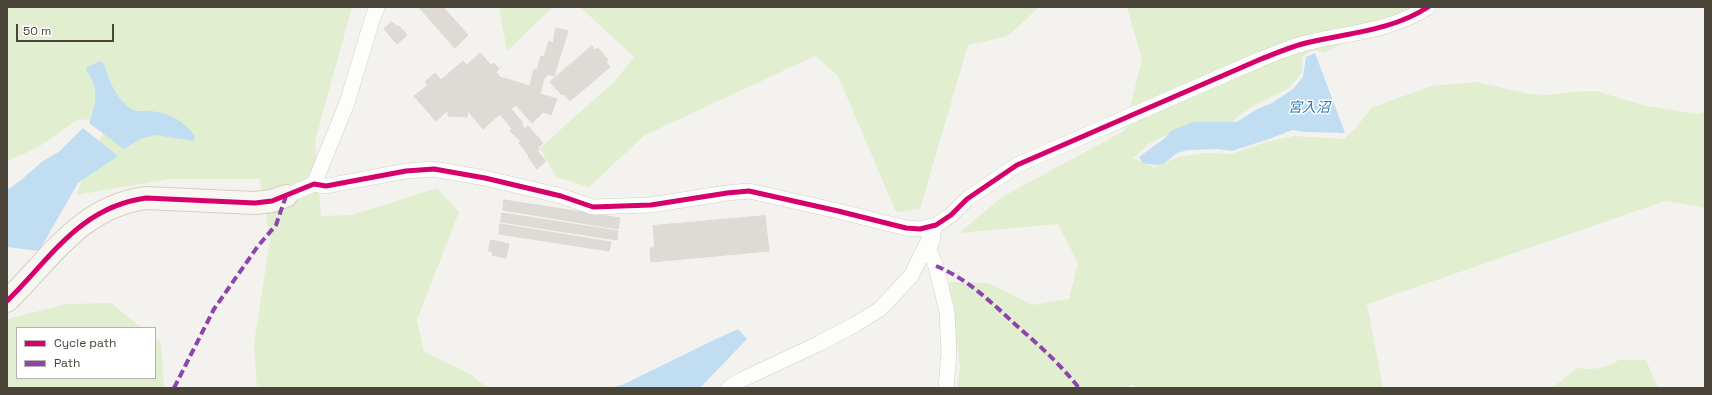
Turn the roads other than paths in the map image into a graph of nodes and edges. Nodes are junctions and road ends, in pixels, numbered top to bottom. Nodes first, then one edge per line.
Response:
1 (377, 7) edge
2 (1428, 7) edge
3 (314, 184) junction
4 (286, 196) joint
5 (936, 226) junction
6 (7, 301) edge
7 (729, 388) edge
8 (946, 388) edge

1 - 3 street
2 - 5 street
3 - 4 street
3 - 5 street
4 - 6 street
5 - 7 street
5 - 8 street

